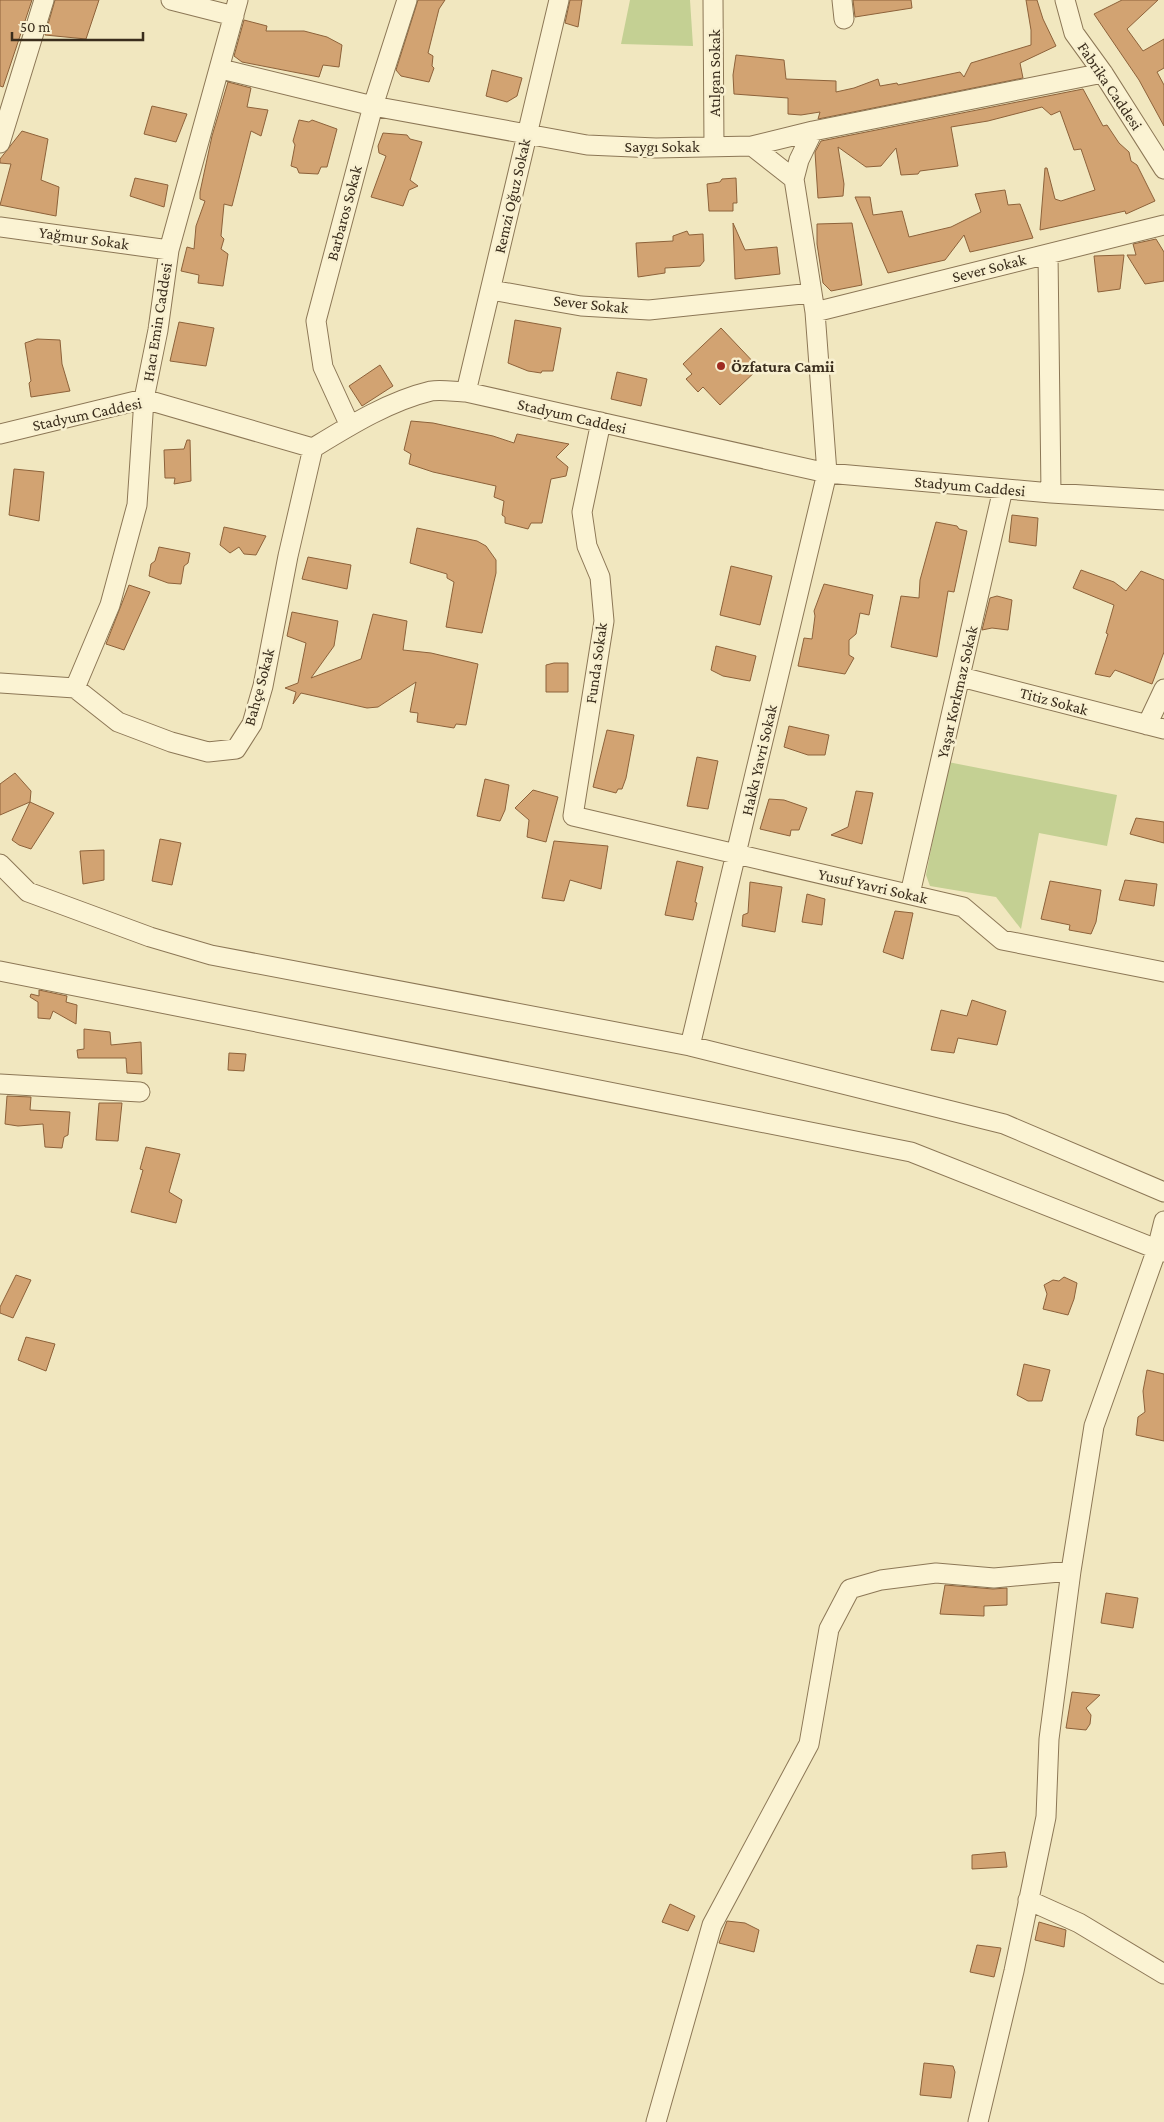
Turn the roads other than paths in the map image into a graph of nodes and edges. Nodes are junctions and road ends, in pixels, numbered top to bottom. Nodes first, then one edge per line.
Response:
1 (44, 0) edge
2 (170, 0) edge
3 (407, 0) edge
4 (559, 0) edge
5 (713, 0) edge
6 (842, 0) edge
7 (1065, 0) edge
8 (236, 8) edge
9 (844, 19) dead end
10 (221, 69) junction
11 (1103, 73) junction
12 (373, 106) junction
13 (813, 131) junction
14 (527, 134) junction
15 (0, 143) edge
16 (714, 146) junction
17 (752, 146) junction
18 (1164, 169) edge
19 (794, 180) junction
20 (1164, 225) edge
21 (0, 227) edge
22 (169, 250) junction
23 (1048, 254) junction
24 (490, 290) junction
25 (812, 293) junction
26 (815, 312) junction
27 (466, 392) junction
28 (144, 399) junction
29 (601, 422) junction
30 (350, 426) junction
31 (0, 434) edge
32 (313, 448) junction
33 (827, 473) junction
34 (1003, 489) junction
35 (1051, 493) junction
36 (1164, 500) edge
37 (961, 677) junction
38 (0, 683) edge
39 (75, 688) junction
40 (1164, 690) edge
41 (1156, 727) edge
42 (572, 816) joint
43 (737, 854) junction
44 (0, 864) edge
45 (910, 894) junction
46 (0, 971) edge
47 (1164, 972) edge
48 (690, 1046) junction
49 (0, 1084) edge
50 (140, 1092) dead end
51 (1164, 1192) edge
52 (1164, 1221) edge
53 (1160, 1251) edge
54 (1071, 1571) junction
55 (1028, 1900) junction
56 (1164, 1974) edge
57 (656, 2122) edge
58 (978, 2122) edge

1 - 15 street
2 - 8 street
3 - 12 street, Barbaros Sokak
4 - 14 street, Remzi Oğuz Sokak
5 - 16 street, Atılgan Sokak
6 - 9 street
7 - 11 street, Fabrika Caddesi
8 - 10 street, Hacı Emin Caddesi
10 - 12 street, Saygı Sokak
10 - 22 street, Hacı Emin Caddesi
11 - 13 street, Saygı Sokak
11 - 18 street, Fabrika Caddesi
12 - 14 street, Saygı Sokak
12 - 30 street, Barbaros Sokak
13 - 17 street, Saygı Sokak
13 - 19 street
14 - 16 street, Saygı Sokak
14 - 24 street, Remzi Oğuz Sokak
16 - 17 street, Saygı Sokak
17 - 19 street
19 - 25 street, Hakkı Yavri Sokak
20 - 23 street, Sever Sokak
21 - 22 street, Yağmur Sokak
22 - 28 street, Hacı Emin Caddesi
23 - 26 street, Sever Sokak
23 - 35 street
24 - 25 street, Sever Sokak
24 - 27 street, Remzi Oğuz Sokak
25 - 26 street, Hakkı Yavri Sokak
26 - 33 street, Hakkı Yavri Sokak
27 - 29 street, Stadyum Caddesi
27 - 30 street, Stadyum Caddesi
28 - 31 street, Stadyum Caddesi
28 - 32 street, Stadyum Caddesi
28 - 39 street, Hacı Emin Caddesi
29 - 33 street, Stadyum Caddesi
29 - 42 street, Funda Sokak
30 - 32 street, Stadyum Caddesi
32 - 39 street, Bahçe Sokak
33 - 34 street, Stadyum Caddesi
33 - 43 street, Hakkı Yavri Sokak
34 - 35 street, Stadyum Caddesi
34 - 37 street, Yaşar Korkmaz Sokak
35 - 36 street, Stadyum Caddesi
37 - 41 street, Titiz Sokak
37 - 45 street, Yaşar Korkmaz Sokak
38 - 39 street
40 - 41 street, Titiz Sokak
42 - 43 street, Yusuf Yavri Sokak
43 - 45 street, Yusuf Yavri Sokak
43 - 48 street, Hakkı Yavri Sokak
44 - 48 street
45 - 47 street, Yusuf Yavri Sokak
46 - 53 street
48 - 51 street
49 - 50 street
52 - 53 street
53 - 54 street
54 - 55 street
54 - 57 street
55 - 56 street
55 - 58 street

